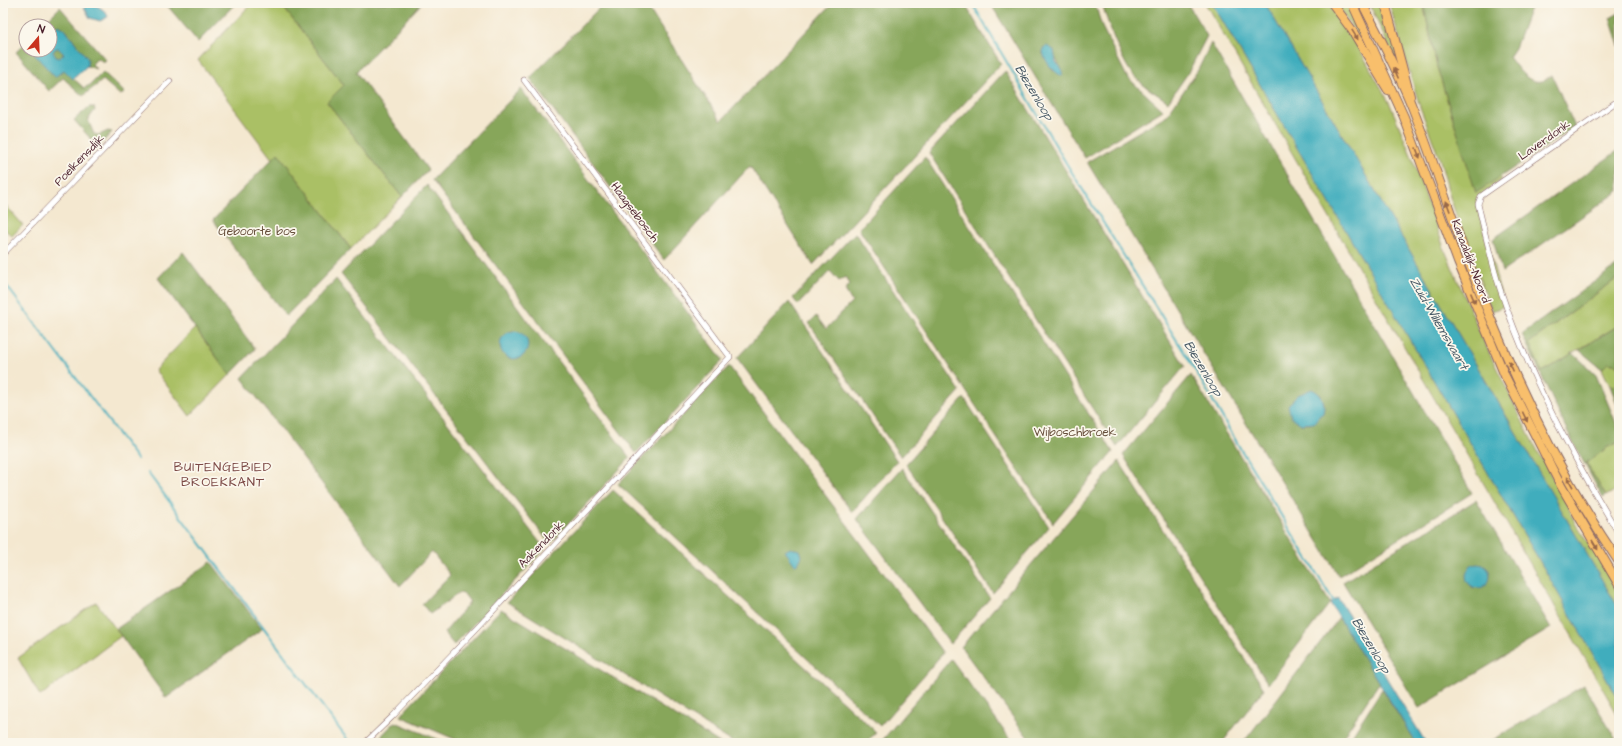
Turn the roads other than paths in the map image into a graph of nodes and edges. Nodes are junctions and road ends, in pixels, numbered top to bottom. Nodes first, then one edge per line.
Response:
1 (1332, 3) edge
2 (1352, 3) edge
3 (1362, 3) edge
4 (1385, 3) edge
5 (524, 80) dead end
6 (170, 81) dead end
7 (1619, 100) edge
8 (1413, 108) junction
9 (1404, 117) junction
10 (1481, 196) joint
11 (3, 254) edge
12 (730, 357) joint
13 (1619, 534) edge
14 (1619, 562) edge
15 (1619, 585) edge
16 (364, 743) edge

1 -> 9 highway
2 - 9 highway, Kanaaldijk-Noord
8 -> 3 highway, Kanaaldijk-Noord
4 - 8 highway
5 - 12 street, Haagsebosch
6 - 11 street, Poelkensdijk
7 - 10 street, Laverdonk
14 -> 8 highway, Kanaaldijk-Noord
9 -> 15 highway, Kanaaldijk-Noord
10 - 13 street, Kanaaldijk-Noord
12 - 16 street, Aakendonk

